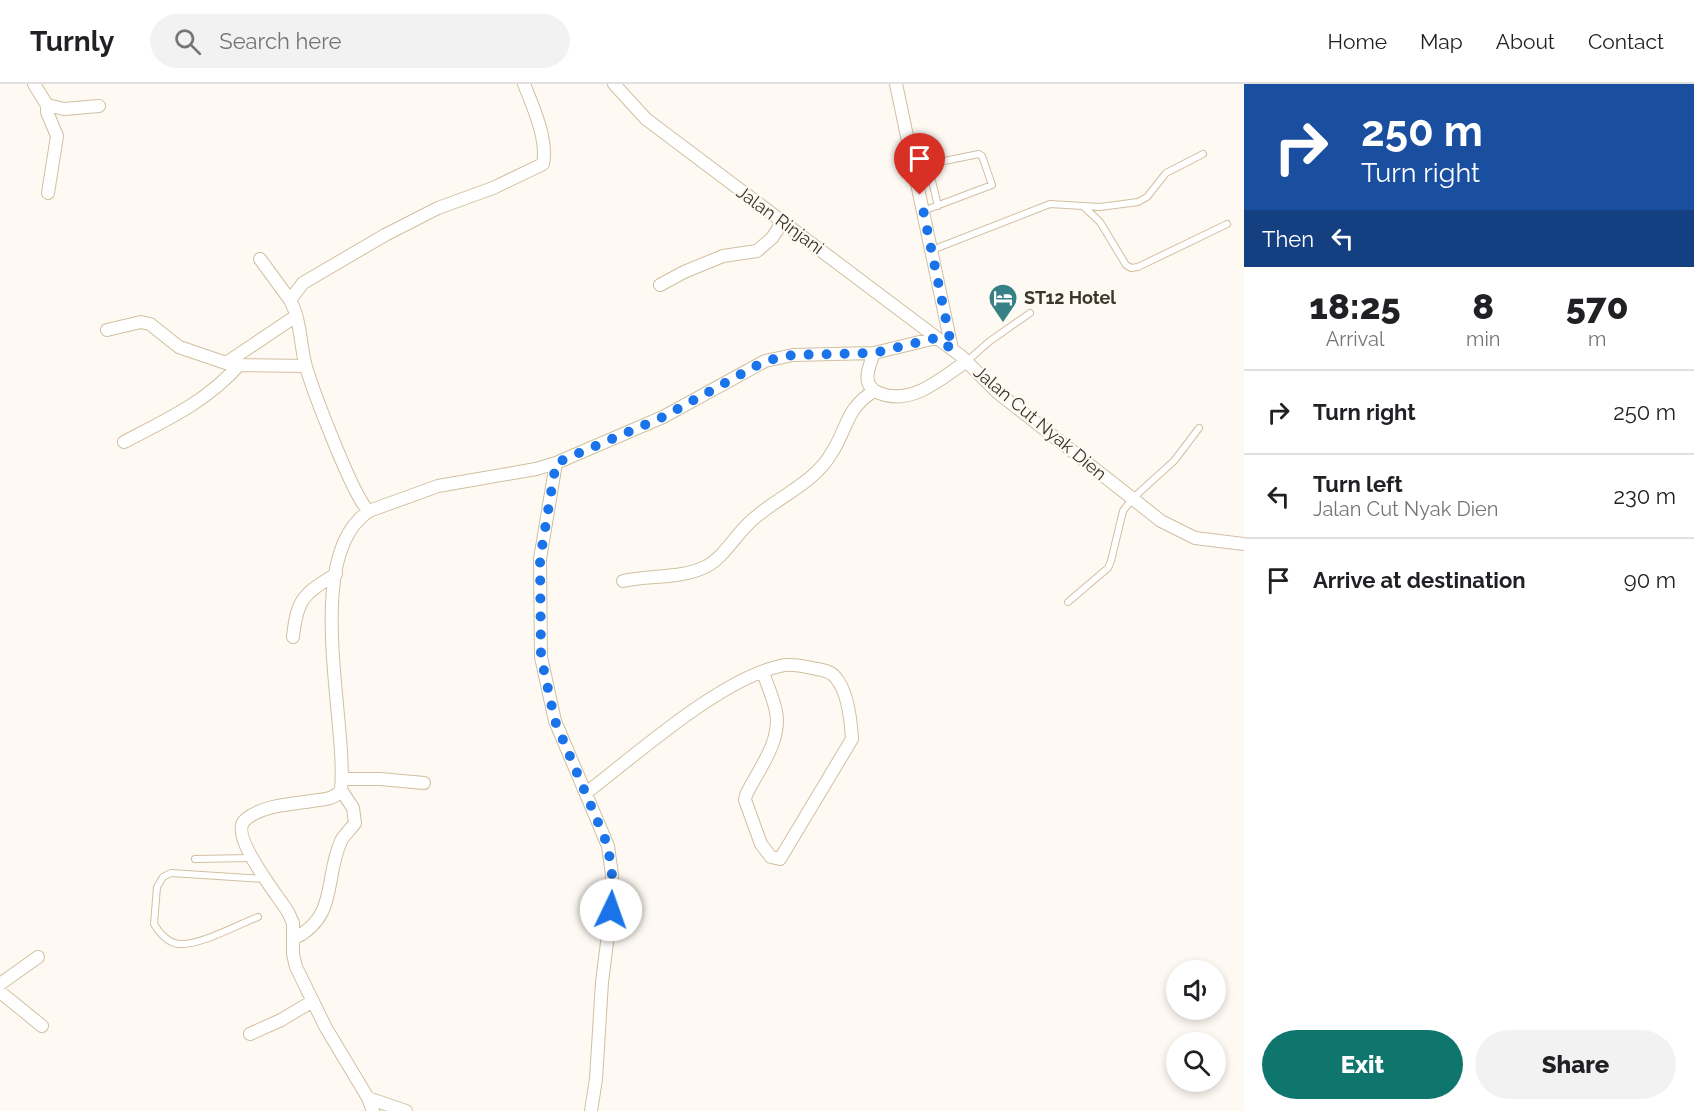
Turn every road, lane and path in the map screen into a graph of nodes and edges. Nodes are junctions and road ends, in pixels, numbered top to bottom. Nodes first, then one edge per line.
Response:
1 (34, 84) edge
2 (524, 84) edge
3 (614, 84) edge
4 (896, 84) edge
5 (47, 105) junction
6 (99, 106) dead end
7 (1203, 154) dead end
8 (928, 164) junction
9 (914, 167) junction
10 (48, 193) dead end
11 (938, 206) junction
12 (1084, 206) junction
13 (923, 211) junction
14 (782, 223) junction
15 (1227, 224) dead end
16 (931, 250) junction
17 (260, 260) dead end
18 (660, 285) dead end
19 (290, 300) junction
20 (1030, 313) dead end
21 (296, 316) junction
22 (106, 330) dead end
23 (936, 338) junction
24 (952, 349) junction
25 (874, 353) junction
26 (967, 361) junction
27 (226, 363) junction
28 (239, 365) junction
29 (306, 366) junction
30 (874, 391) junction
31 (1199, 428) dead end
32 (124, 442) dead end
33 (556, 463) junction
34 (1132, 499) junction
35 (369, 511) junction
36 (1244, 544) edge
37 (336, 574) junction
38 (623, 581) dead end
39 (1068, 602) dead end
40 (293, 637) dead end
41 (763, 672) junction
42 (424, 783) dead end
43 (342, 785) junction
44 (586, 793) junction
45 (253, 858) junction
46 (195, 859) dead end
47 (266, 879) junction
48 (258, 917) dead end
49 (295, 938) junction
50 (38, 957) dead end
51 (0, 984) edge
52 (0, 992) edge
53 (314, 1001) junction
54 (42, 1026) dead end
55 (250, 1034) dead end
56 (369, 1098) junction
57 (373, 1111) edge
58 (406, 1111) edge
59 (591, 1111) edge

1 - 5 street
2 - 19 street
3 - 14 street, Jalan Rinjani
4 - 9 street
5 - 6 street
5 - 10 street
7 - 12 lane
8 - 9 lane
8 - 11 lane
8 - 11 lane
9 - 13 street
11 - 13 lane
12 - 15 lane
12 - 16 lane
13 - 16 street
14 - 18 street
14 - 23 street, Jalan Rinjani
16 - 24 street
17 - 19 street
19 - 21 street
20 - 26 lane
21 - 27 street
21 - 29 street
22 - 27 street
23 - 24 street, Jalan Rinjani
23 - 25 street
24 - 26 street, Jalan Cut Nyak Dien
25 - 30 street
25 - 33 street
26 - 30 street
26 - 34 street, Jalan Cut Nyak Dien
27 - 28 street
28 - 29 street
28 - 32 street
29 - 35 street
30 - 38 street
31 - 34 lane
33 - 35 street
33 - 44 street
34 - 36 street, Jalan Cut Nyak Dien
34 - 39 lane
35 - 37 street
37 - 40 street
37 - 43 street
41 - 41 street
41 - 44 street
42 - 43 street
43 - 45 street
43 - 49 street
44 - 59 street
45 - 46 lane
45 - 47 street
47 - 48 lane
47 - 49 street
49 - 53 street
50 - 51 street
52 - 54 street
53 - 55 street
53 - 56 street
56 - 57 street
56 - 58 street

